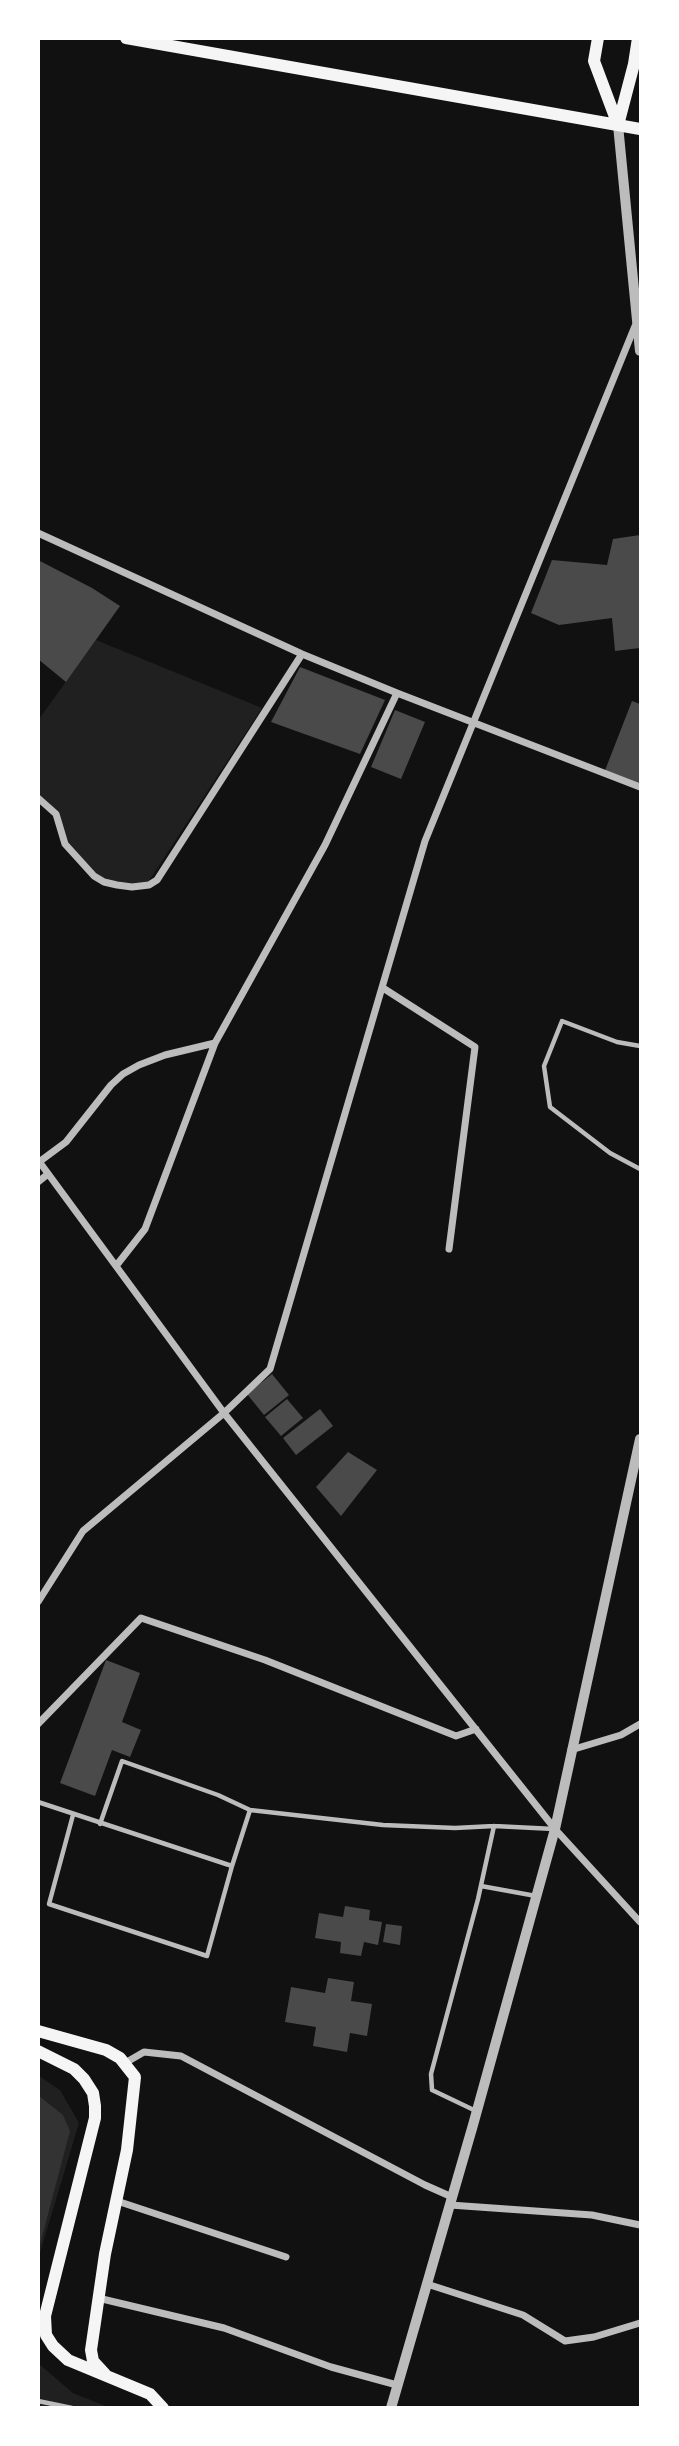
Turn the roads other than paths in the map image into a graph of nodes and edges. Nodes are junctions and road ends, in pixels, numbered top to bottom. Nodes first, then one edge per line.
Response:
1 (126, 38) edge
2 (598, 38) edge
3 (638, 38) edge
4 (618, 125) junction
5 (640, 129) edge
6 (636, 324) junction
7 (640, 351) edge
8 (38, 533) edge
9 (302, 654) junction
10 (397, 693) junction
11 (475, 722) junction
12 (640, 787) edge
13 (38, 798) edge
14 (383, 988) junction
15 (215, 1043) junction
16 (640, 1046) edge
17 (39, 1161) edge
18 (640, 1169) edge
19 (48, 1174) junction
20 (38, 1182) edge
21 (449, 1249) dead end
22 (116, 1266) junction
23 (223, 1413) junction
24 (640, 1439) edge
25 (38, 1602) edge
26 (38, 1724) edge
27 (640, 1724) edge
28 (476, 1729) junction
29 (571, 1750) junction
30 (38, 1802) edge
31 (250, 1810) junction
32 (73, 1815) junction
33 (100, 1824) junction
34 (494, 1826) junction
35 (555, 1829) junction
36 (232, 1867) junction
37 (481, 1886) junction
38 (537, 1896) junction
39 (640, 1922) edge
40 (38, 2031) edge
41 (38, 2051) edge
42 (125, 2063) junction
43 (477, 2112) junction
44 (451, 2201) junction
45 (117, 2202) junction
46 (640, 2225) edge
47 (286, 2257) dead end
48 (427, 2284) junction
49 (98, 2298) junction
50 (640, 2323) edge
51 (110, 2378) junction
52 (397, 2385) junction
53 (38, 2400) edge
54 (72, 2407) edge
55 (163, 2407) edge
56 (391, 2407) edge

1 - 4 main road
2 - 4 main road
3 - 4 main road
4 - 5 main road
4 - 6 street
6 - 7 street
6 - 11 street
8 - 9 street
9 - 10 street
9 - 13 street
10 - 11 street
10 - 15 street
11 - 12 street
11 - 14 street
14 - 21 street
14 - 23 street
15 - 17 street
15 - 22 street
16 - 18 lane
17 - 19 street
19 - 20 street
19 - 22 street
22 - 23 street
23 - 25 street
23 - 28 street
24 - 29 street
26 - 28 street
27 - 29 street
28 - 35 street
29 - 35 street
30 - 32 lane
31 - 33 lane
31 - 34 lane
31 - 36 lane
32 - 33 lane
32 - 36 lane
33 - 36 lane
34 - 35 lane
34 - 37 lane
35 - 38 street
35 - 39 street
37 - 38 lane
37 - 43 lane
38 - 43 street
40 - 42 main road
41 - 51 main road
42 - 44 street
42 - 45 main road
43 - 44 street
44 - 46 street
44 - 48 street
45 - 47 street
45 - 49 main road
48 - 50 street
48 - 52 street
49 - 51 main road
49 - 52 street
51 - 55 main road
52 - 56 street
53 - 54 lane

